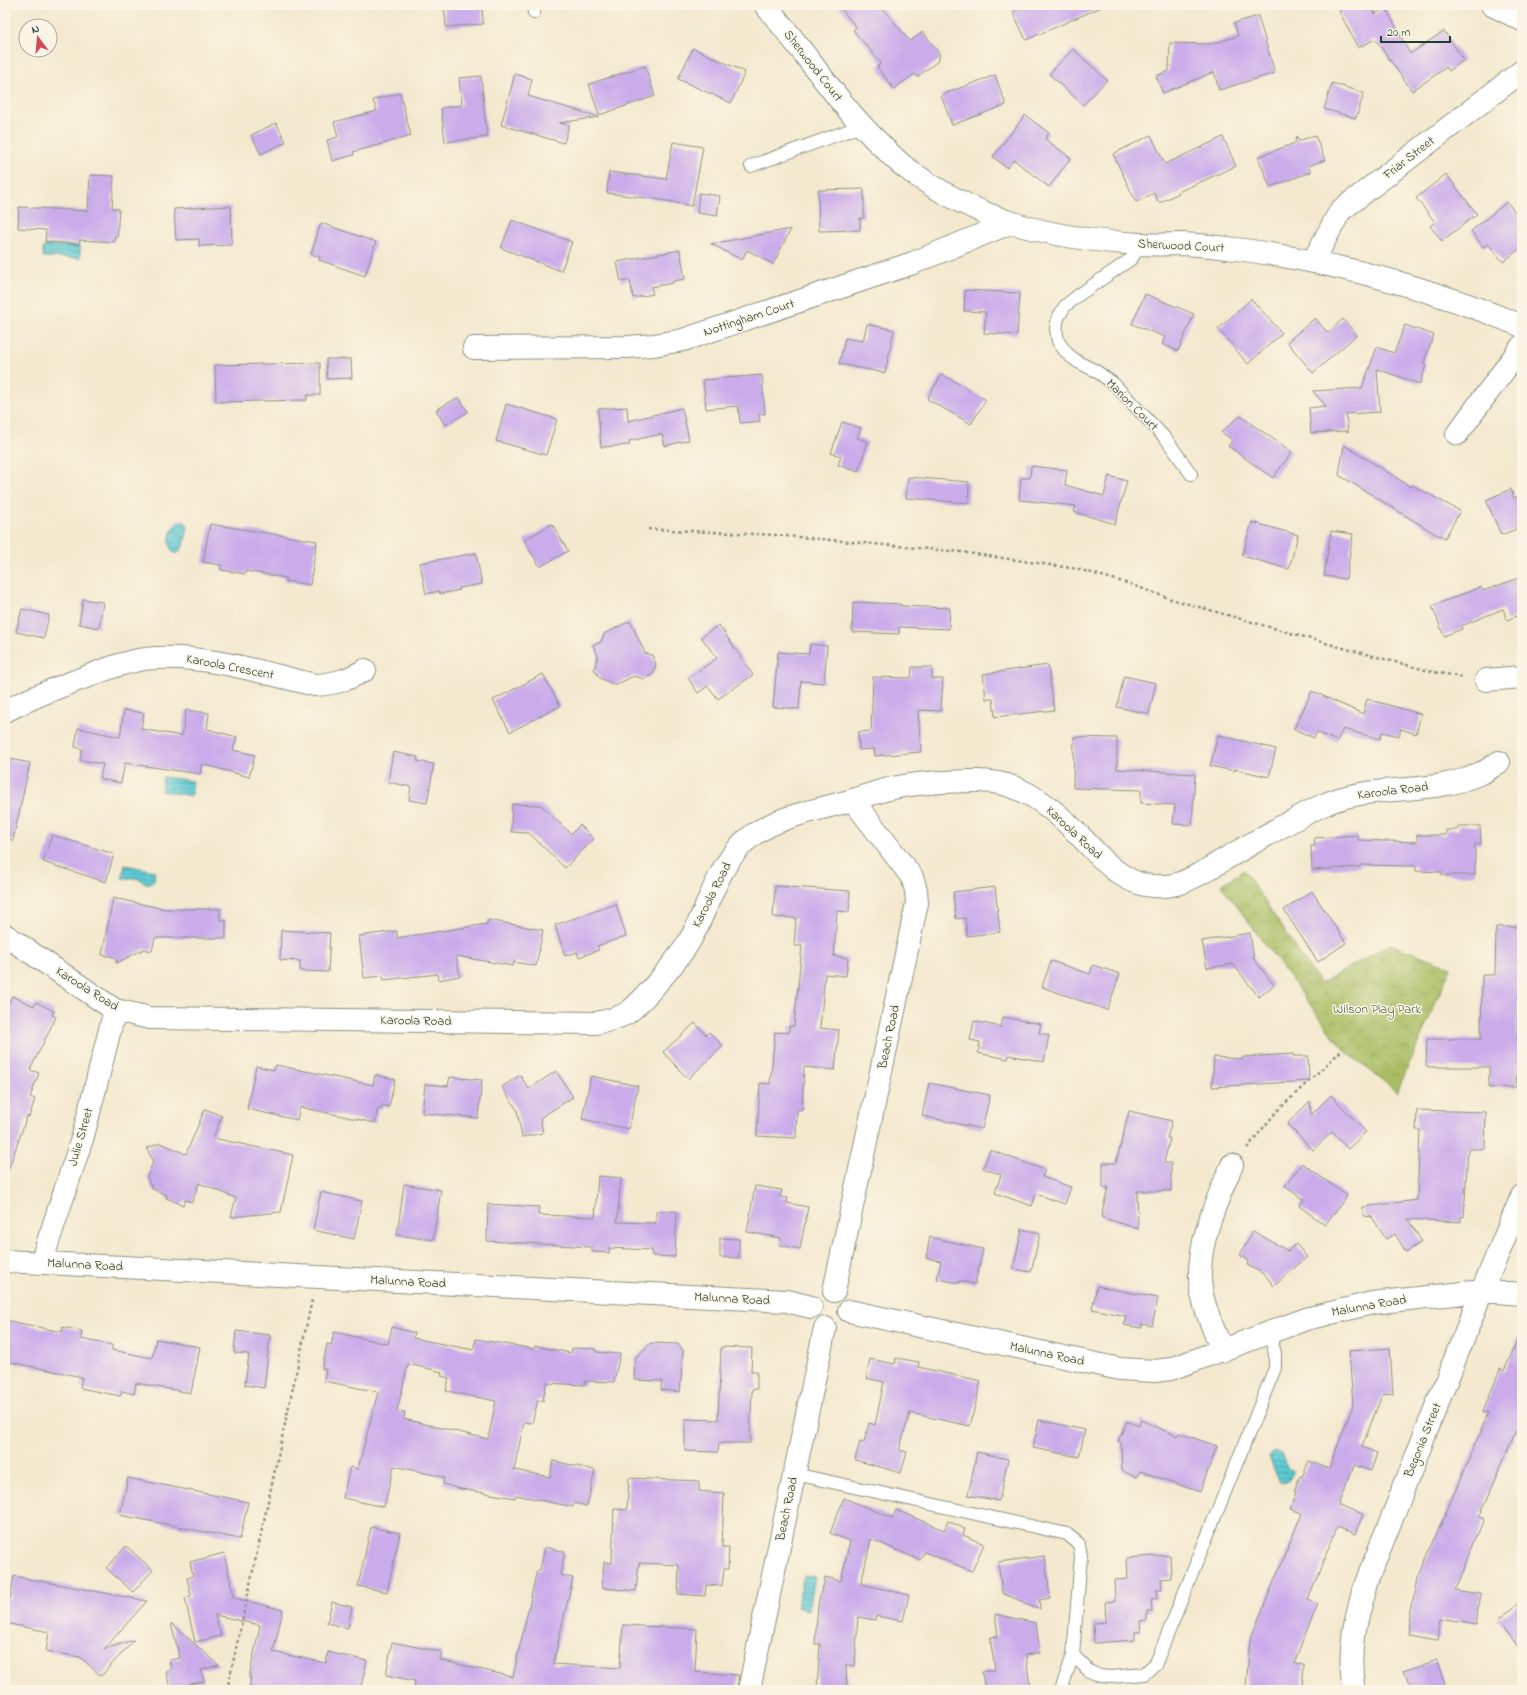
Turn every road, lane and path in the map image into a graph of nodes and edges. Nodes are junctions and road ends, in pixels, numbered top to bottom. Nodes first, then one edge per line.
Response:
1 (765, 5) edge
2 (1492, 5) edge
3 (1522, 20) edge
4 (1522, 71) edge
5 (861, 126) junction
6 (751, 166) dead end
7 (1010, 223) junction
8 (1142, 244) junction
9 (1314, 260) junction
10 (1522, 326) edge
11 (1522, 346) edge
12 (474, 348) dead end
13 (1458, 434) dead end
14 (1191, 474) dead end
15 (648, 529) dead end
16 (366, 670) dead end
17 (1522, 677) edge
18 (1486, 680) joint
19 (5, 711) edge
20 (1499, 762) dead end
21 (853, 800) junction
22 (5, 935) edge
23 (115, 1010) junction
24 (1343, 1049) dead end
25 (1232, 1165) joint
26 (1522, 1196) edge
27 (5, 1261) edge
28 (41, 1263) junction
29 (317, 1277) junction
30 (834, 1291) junction
31 (1482, 1292) junction
32 (1522, 1294) edge
33 (811, 1307) junction
34 (849, 1311) junction
35 (826, 1328) junction
36 (1269, 1332) junction
37 (1222, 1351) junction
38 (795, 1474) junction
39 (1073, 1656) junction
40 (227, 1690) edge
41 (749, 1690) edge
42 (1061, 1690) edge
43 (1354, 1690) edge

1 - 5 street, Sherwood Court
2 - 3 street
4 - 9 street, Friar Street
5 - 6 lane
5 - 7 street, Sherwood Court
7 - 8 street, Sherwood Court
7 - 12 street, Nottingham Court
8 - 9 street, Sherwood Court
8 - 14 lane, Marion Court
9 - 10 street, Sherwood Court
11 - 13 street
15 - 18 path
16 - 19 street, Karoola Crescent
17 - 18 street
20 - 21 street, Karoola Road
21 - 23 street, Karoola Road
21 - 30 street, Beach Road
22 - 23 street, Karoola Road
23 - 28 street, Julie Street
24 - 25 path
25 - 37 street
26 - 31 street, Begonia Street
27 - 28 street, Malunna Road
28 - 29 street, Malunna Road
29 - 33 street, Malunna Road
29 - 40 path
30 - 33 street
30 - 34 street
31 - 32 street, Malunna Road
31 - 36 street, Malunna Road
31 - 43 street, Begonia Street
33 - 35 street
34 - 35 street
34 - 37 street, Malunna Road
35 - 38 street, Beach Road
36 - 37 street, Malunna Road
36 - 39 lane
38 - 39 lane
38 - 41 street, Beach Road
39 - 42 lane

